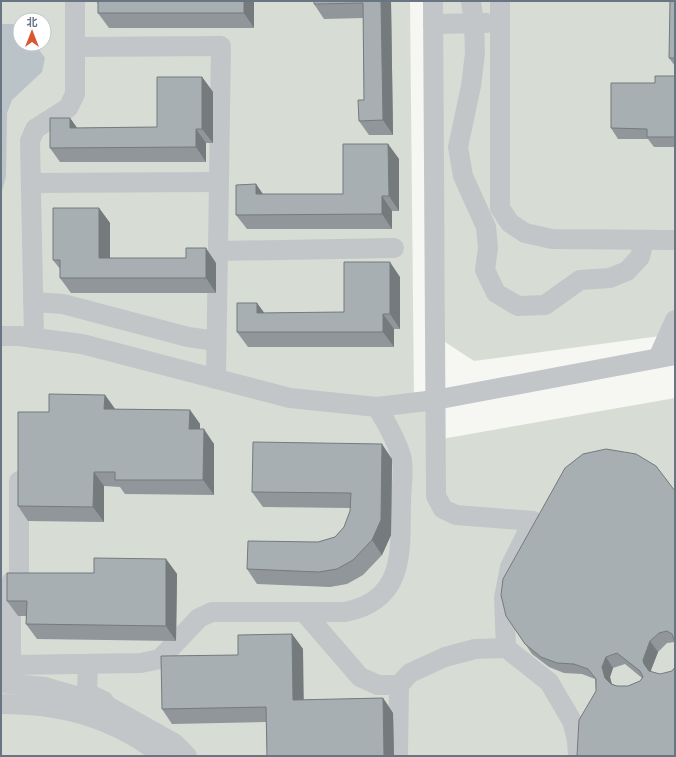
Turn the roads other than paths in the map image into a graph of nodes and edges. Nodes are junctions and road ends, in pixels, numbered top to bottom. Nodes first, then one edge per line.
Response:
1 (75, 1) edge
2 (433, 1) edge
3 (471, 1) edge
4 (500, 1) edge
5 (474, 23) junction
6 (433, 24) junction
7 (500, 24) junction
8 (74, 47) junction
9 (219, 182) junction
10 (31, 183) junction
11 (644, 240) junction
12 (675, 240) edge
13 (394, 248) dead end
14 (218, 251) junction
15 (33, 302) junction
16 (675, 320) edge
17 (1, 336) edge
18 (34, 338) junction
19 (216, 341) junction
20 (667, 356) edge
21 (216, 379) junction
22 (435, 400) junction
23 (377, 407) junction
24 (18, 460) edge
25 (304, 612) junction
26 (506, 648) junction
27 (88, 664) junction
28 (8, 677) edge
29 (398, 686) junction
30 (1, 704) edge
31 (163, 756) edge
32 (186, 756) edge
33 (199, 756) edge
34 (398, 756) edge
35 (578, 756) edge

1 - 8 street
2 - 6 street
3 - 5 street
4 - 7 street
5 - 6 street
5 - 7 street
5 - 11 street
6 - 22 street
7 - 11 street
8 - 9 street
8 - 10 street
9 - 10 street
9 - 14 street
10 - 15 street
11 - 12 street
13 - 14 street
14 - 19 street
15 - 18 street
15 - 19 street
16 - 20 street
17 - 18 street
18 - 21 street
19 - 21 street
20 - 22 street
21 - 23 street
22 - 23 street
22 - 26 street
23 - 25 street
24 - 28 street
25 - 27 street
25 - 29 street
26 - 29 street
26 - 35 street
27 - 28 street
27 - 33 street
28 - 32 street
29 - 34 street
30 - 31 street

